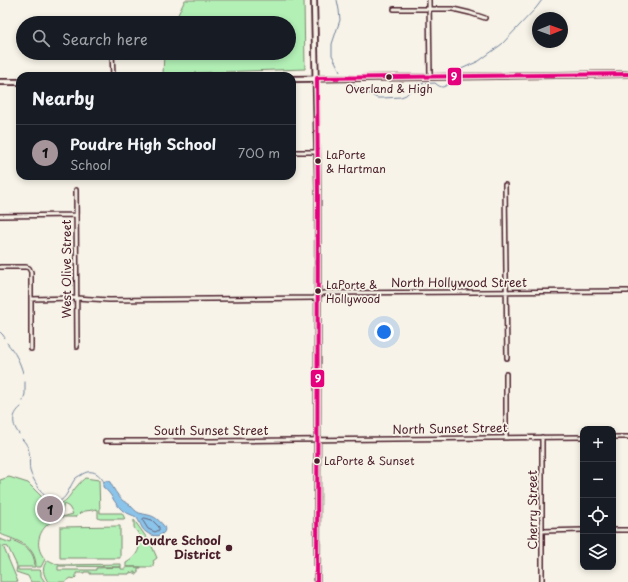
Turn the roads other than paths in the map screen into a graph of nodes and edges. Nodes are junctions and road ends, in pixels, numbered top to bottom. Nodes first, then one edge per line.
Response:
1 (314, 0) edge
2 (429, 0) edge
3 (394, 8) dead end
4 (429, 8) junction
5 (485, 18) dead end
6 (112, 60) edge
7 (113, 72) edge
8 (628, 74) edge
9 (430, 76) junction
10 (317, 78) junction
11 (296, 79) edge
12 (0, 82) edge
13 (16, 82) edge
14 (296, 152) edge
15 (318, 152) junction
16 (505, 185) dead end
17 (76, 190) dead end
18 (76, 215) junction
19 (0, 216) edge
20 (0, 267) edge
21 (628, 291) edge
22 (506, 292) junction
23 (318, 297) junction
24 (76, 298) junction
25 (31, 299) junction
26 (77, 347) dead end
27 (31, 349) dead end
28 (507, 358) dead end
29 (506, 374) dead end
30 (542, 437) junction
31 (580, 437) edge
32 (616, 437) edge
33 (628, 437) edge
34 (506, 438) junction
35 (318, 439) junction
36 (105, 441) dead end
37 (543, 530) junction
38 (580, 530) edge
39 (616, 530) edge
40 (628, 530) edge
41 (317, 582) edge
42 (542, 582) edge

1 - 10 street
2 - 4 street
3 - 4 street
4 - 5 street
4 - 9 street
6 - 7 street
8 - 9 street
9 - 10 street
10 - 11 street
10 - 15 street
12 - 13 street
14 - 15 street
15 - 23 street
16 - 22 street
17 - 18 street, West Olive Street
18 - 19 street
18 - 24 street, West Olive Street
20 - 25 street
21 - 22 street, North Hollywood Street
22 - 23 street, North Hollywood Street
22 - 28 street
23 - 24 street, North Hollywood Street
23 - 35 street
24 - 25 street, North Hollywood Street
24 - 26 street, West Olive Street
25 - 27 street
29 - 34 street
30 - 31 street, North Sunset Street
30 - 34 street, North Sunset Street
30 - 37 street, Cherry Street
32 - 33 street
34 - 35 street, North Sunset Street
35 - 36 street, South Sunset Street
35 - 41 street
37 - 38 street
37 - 42 street, Cherry Street
39 - 40 street

